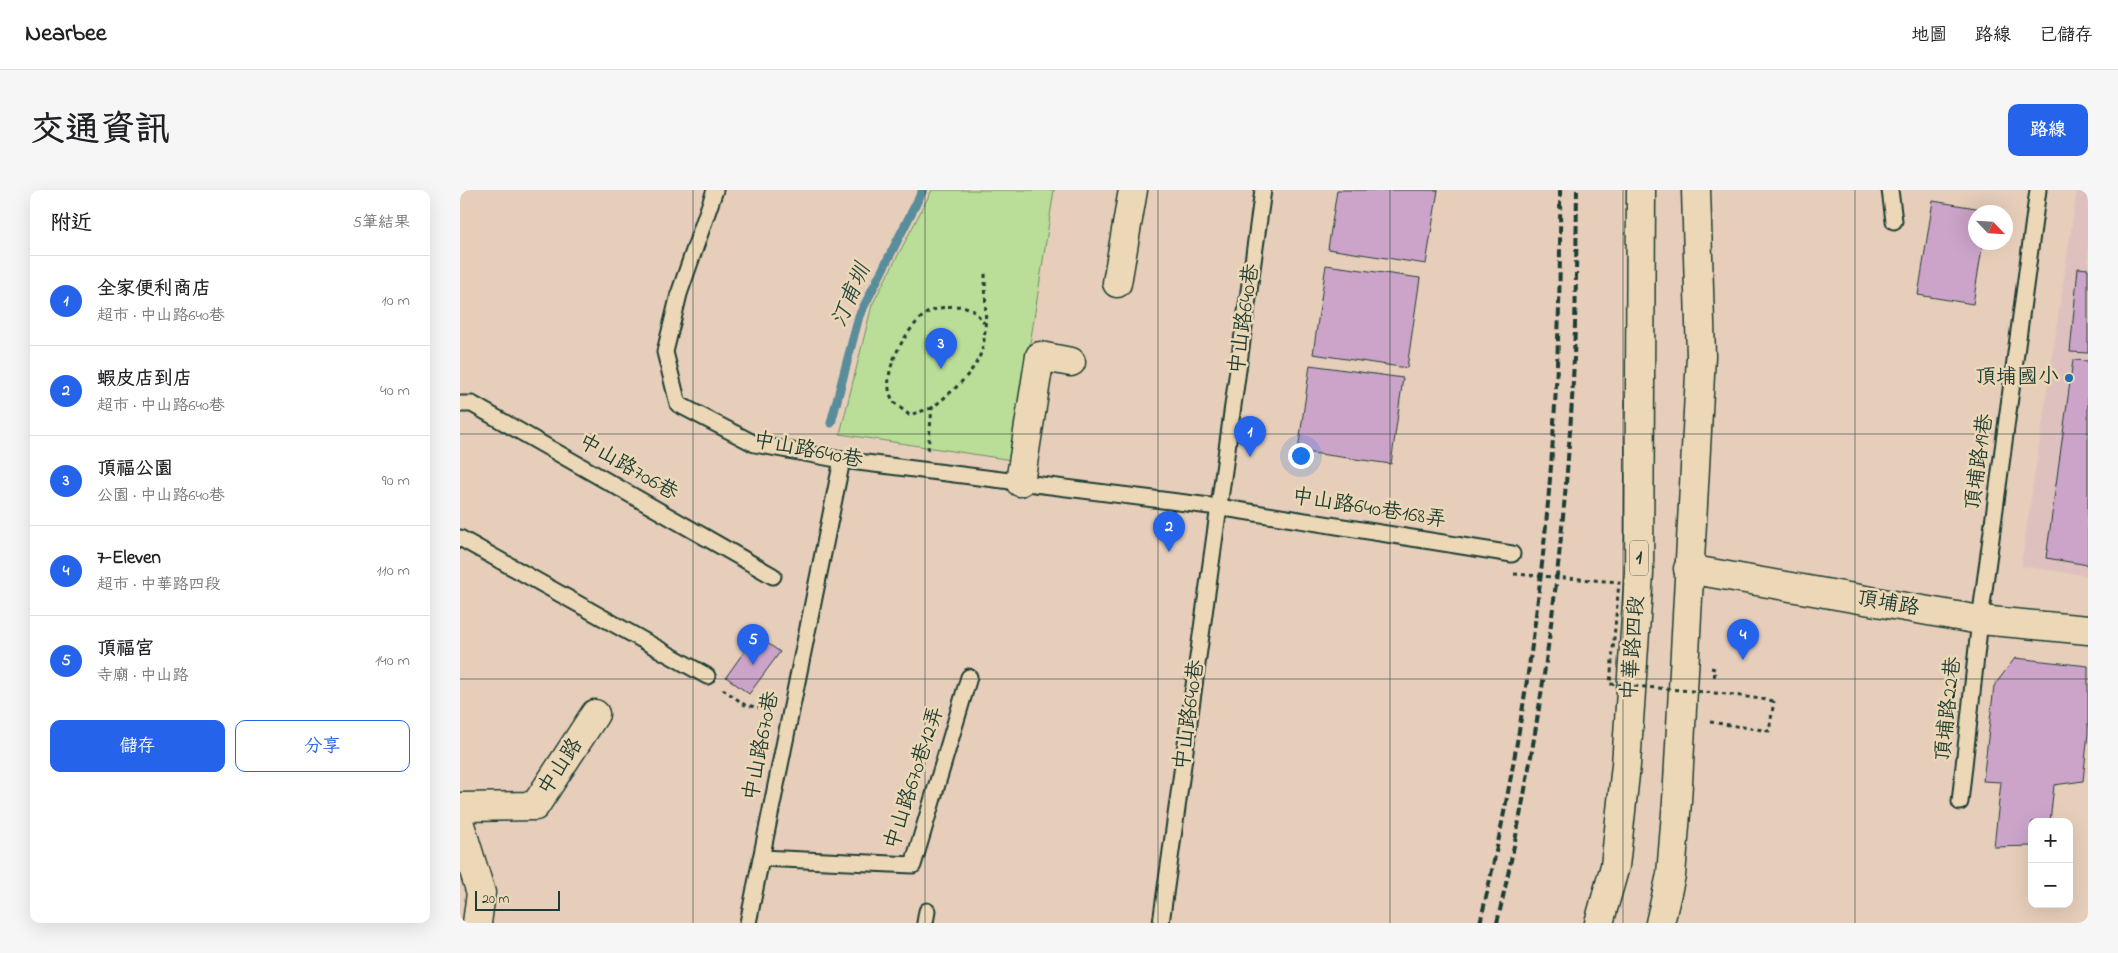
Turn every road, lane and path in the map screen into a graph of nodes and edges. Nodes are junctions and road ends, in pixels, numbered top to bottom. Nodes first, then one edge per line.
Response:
1 (715, 190) edge
2 (1133, 190) edge
3 (1263, 190) edge
4 (1641, 190) edge
5 (1696, 190) edge
6 (1890, 190) edge
7 (2038, 190) edge
8 (1894, 221) dead end
9 (985, 271) dead end
10 (1117, 282) dead end
11 (985, 324) junction
12 (1071, 362) dead end
13 (460, 404) edge
14 (932, 408) junction
15 (842, 460) junction
16 (925, 470) junction
17 (1020, 482) junction
18 (1218, 507) junction
19 (460, 538) edge
20 (1512, 554) dead end
21 (1688, 569) junction
22 (1514, 574) dead end
23 (773, 576) dead end
24 (1980, 620) junction
25 (2088, 630) edge
26 (1684, 666) junction
27 (707, 676) joint
28 (969, 677) dead end
29 (1713, 696) dead end
30 (791, 713) junction
31 (1711, 713) dead end
32 (595, 714) dead end
33 (1960, 802) dead end
34 (460, 807) edge
35 (460, 825) edge
36 (761, 858) junction
37 (1671, 875) junction
38 (477, 923) edge
39 (748, 923) edge
40 (1162, 923) edge
41 (1599, 923) edge
42 (1660, 923) edge
43 (1681, 923) edge

1 - 15 lane, 中山路640巷
2 - 10 main road
3 - 18 lane, 中山路640巷
4 - 41 main road, 中華路四段 / 1
5 - 21 main road
6 - 8 lane
7 - 24 lane, 頂埔路19巷
9 - 11 path
11 - 14 path
11 - 14 path
12 - 17 main road
13 - 23 lane, 中山路706巷
14 - 16 path
15 - 16 lane, 中山路640巷
15 - 30 lane, 中山路670巷
16 - 17 lane, 中山路640巷
17 - 18 lane, 中山路640巷
18 - 20 lane, 中山路640巷168弄
18 - 40 lane, 中山路640巷
19 - 27 lane
21 - 24 main road, 頂埔路
21 - 26 main road
22 - 31 path, bridge
24 - 25 main road, 頂埔路
24 - 33 lane, 頂埔路22巷
26 - 29 path
26 - 37 main road
27 - 30 path
28 - 36 lane, 中山路670巷12弄
30 - 36 lane, 中山路670巷
32 - 34 main road, 中山路
35 - 38 main road
36 - 39 lane, 中山路670巷
37 - 42 main road
37 - 43 main road

